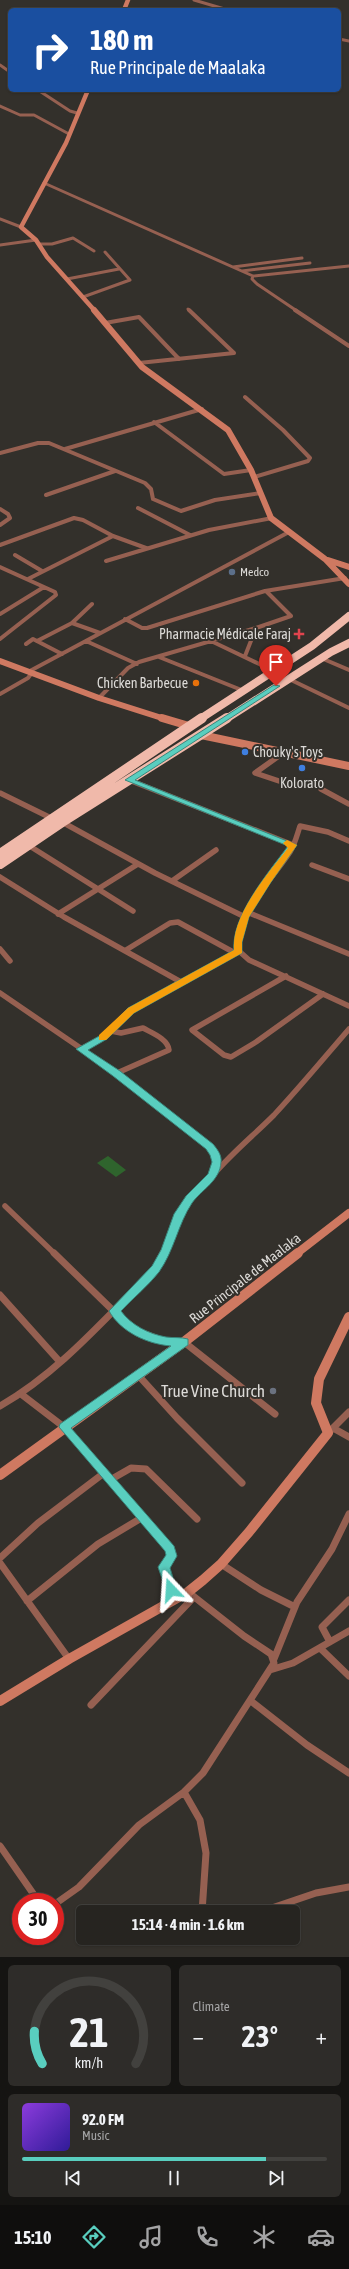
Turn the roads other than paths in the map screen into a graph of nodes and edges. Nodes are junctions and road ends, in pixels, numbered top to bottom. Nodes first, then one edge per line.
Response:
1 (194, 0) edge
2 (221, 8) edge
3 (41, 92) edge
4 (87, 92) edge
5 (0, 106) edge
6 (77, 113) junction
7 (69, 134) junction
8 (44, 183) junction
9 (0, 219) edge
10 (21, 227) junction
11 (37, 242) junction
12 (0, 244) edge
13 (94, 251) dead end
14 (105, 252) dead end
15 (302, 258) dead end
16 (310, 263) dead end
17 (349, 266) edge
18 (232, 267) junction
19 (119, 269) junction
20 (242, 271) junction
21 (253, 276) junction
22 (67, 279) junction
23 (84, 297) junction
24 (188, 309) dead end
25 (105, 322) junction
26 (349, 346) edge
27 (179, 359) junction
28 (139, 364) junction
29 (245, 397) dead end
30 (202, 409) junction
31 (154, 422) junction
32 (65, 449) junction
33 (0, 453) edge
34 (251, 470) junction
35 (115, 471) junction
36 (254, 477) junction
37 (261, 493) junction
38 (46, 495) dead end
39 (138, 508) dead end
40 (0, 509) edge
41 (272, 518) junction
42 (0, 524) edge
43 (289, 532) junction
44 (190, 535) junction
45 (113, 536) junction
46 (0, 545) edge
47 (146, 548) junction
48 (15, 555) dead end
49 (325, 559) junction
50 (106, 562) dead end
51 (0, 567) edge
52 (349, 567) edge
53 (42, 571) junction
54 (28, 579) junction
55 (347, 581) edge
56 (44, 587) junction
57 (266, 591) junction
58 (92, 604) dead end
59 (0, 614) edge
60 (349, 616) edge
61 (125, 619) junction
62 (72, 623) junction
63 (256, 628) junction
64 (100, 633) junction
65 (0, 640) edge
66 (37, 641) junction
67 (86, 641) junction
68 (210, 641) junction
69 (349, 643) edge
70 (26, 644) dead end
71 (349, 646) edge
72 (62, 654) junction
73 (245, 656) junction
74 (159, 657) junction
75 (322, 657) junction
76 (0, 661) edge
77 (137, 664) junction
78 (349, 670) edge
79 (274, 671) junction
80 (30, 673) junction
81 (289, 679) junction
82 (244, 691) junction
83 (0, 694) edge
84 (99, 698) junction
85 (349, 708) edge
86 (201, 718) junction
87 (215, 725) junction
88 (189, 726) junction
89 (202, 735) junction
90 (174, 736) junction
91 (190, 742) junction
92 (283, 753) junction
93 (349, 766) edge
94 (129, 780) junction
95 (294, 786) dead end
96 (321, 788) dead end
97 (0, 793) edge
98 (349, 804) edge
99 (58, 821) junction
100 (349, 841) edge
101 (28, 845) junction
102 (293, 845) junction
103 (216, 850) dead end
104 (0, 854) edge
105 (0, 864) edge
106 (138, 864) junction
107 (312, 865) dead end
108 (0, 877) edge
109 (349, 879) edge
110 (172, 881) junction
111 (99, 889) junction
112 (133, 912) dead end
113 (58, 914) junction
114 (246, 915) junction
115 (0, 949) edge
116 (126, 950) junction
117 (237, 952) junction
118 (349, 954) edge
119 (10, 961) dead end
120 (286, 976) junction
121 (181, 982) junction
122 (0, 993) edge
123 (324, 994) junction
124 (349, 1006) edge
125 (349, 1030) edge
126 (111, 1031) junction
127 (81, 1049) junction
128 (117, 1073) junction
129 (213, 1175) junction
130 (5, 1206) dead end
131 (349, 1213) edge
132 (0, 1295) edge
133 (115, 1311) junction
134 (349, 1317) edge
135 (184, 1342) junction
136 (60, 1362) junction
137 (138, 1375) junction
138 (21, 1394) junction
139 (0, 1406) edge
140 (349, 1412) edge
141 (275, 1414) dead end
142 (64, 1427) junction
143 (331, 1430) junction
144 (349, 1437) edge
145 (104, 1473) junction
146 (0, 1474) edge
147 (110, 1480) junction
148 (242, 1483) dead end
149 (349, 1514) edge
150 (143, 1517) junction
151 (197, 1519) dead end
152 (0, 1558) edge
153 (0, 1563) edge
154 (221, 1564) junction
155 (191, 1595) junction
156 (176, 1599) junction
157 (349, 1600) edge
158 (27, 1601) junction
159 (295, 1607) junction
160 (349, 1631) edge
161 (330, 1642) junction
162 (320, 1648) junction
163 (69, 1659) junction
164 (274, 1659) junction
165 (270, 1670) junction
166 (349, 1676) edge
167 (0, 1701) edge
168 (251, 1701) junction
169 (90, 1705) dead end
170 (349, 1773) edge
171 (184, 1792) junction
172 (0, 1846) edge
173 (349, 1887) edge
174 (33, 1893) edge
175 (64, 1898) edge
176 (202, 1905) edge
177 (281, 1905) edge

1 - 2 street
3 - 6 street
4 - 6 street
5 - 7 street
6 - 7 street
7 - 8 street
8 - 10 street
8 - 18 street
9 - 10 street
10 - 11 street
11 - 12 street
11 - 13 street
11 - 22 street
14 - 19 street
15 - 18 street
16 - 20 street
17 - 21 street
18 - 20 street
19 - 22 street
19 - 23 street
20 - 21 street
21 - 26 street
22 - 23 street
23 - 25 street
24 - 27 street
25 - 27 street
25 - 28 street
27 - 28 street
28 - 30 street
29 - 36 street
30 - 31 street
30 - 34 street
31 - 32 street
31 - 34 street
32 - 33 street
32 - 35 street
34 - 36 street
35 - 37 street
35 - 38 street
36 - 37 street
37 - 41 street
39 - 44 street
40 - 42 street
41 - 43 street
41 - 44 street
43 - 49 street
43 - 61 street
44 - 47 street
45 - 46 street
45 - 47 street
45 - 53 street
47 - 50 street
48 - 53 street
49 - 52 street
49 - 55 street
51 - 54 street
53 - 54 street
54 - 56 street
55 - 57 street
56 - 59 street
56 - 65 street
57 - 61 street
57 - 63 street
58 - 62 street
60 - 79 highway
61 - 64 street
62 - 64 street
62 - 66 street
63 - 68 street
63 - 73 street
64 - 67 street
66 - 70 street
66 - 72 street
67 - 72 street
67 - 77 street
68 - 73 street
68 - 74 street
69 - 75 highway
71 - 75 highway
72 - 80 street
73 - 79 street
74 - 77 street
74 - 82 street
75 - 78 street
75 - 81 highway
76 - 80 street
77 - 84 street
79 - 82 highway
80 - 83 street
80 - 84 street
81 - 85 street
81 - 87 highway
82 - 86 highway
84 - 88 street
86 - 87 highway
86 - 88 highway
87 - 89 highway
88 - 90 highway
89 - 91 highway
89 - 92 street
90 - 91 highway
90 - 99 highway
91 - 94 highway
92 - 93 street
92 - 95 street
94 - 99 highway
94 - 102 street
96 - 98 street
97 - 99 street
99 - 101 highway
99 - 104 highway
99 - 106 street
100 - 102 street
101 - 105 highway
101 - 111 street
102 - 114 street
103 - 110 street
106 - 110 street
106 - 111 street
107 - 109 street
108 - 113 street
110 - 114 street
111 - 112 street
111 - 113 street
113 - 116 street
114 - 117 street
114 - 118 street
115 - 119 street
116 - 117 street
116 - 121 street
117 - 120 street
117 - 121 street
120 - 123 street
120 - 123 street
121 - 126 street
122 - 127 street
123 - 124 street
125 - 129 street
126 - 127 street
126 - 128 street
127 - 128 street
128 - 129 street
129 - 133 street
130 - 133 street
131 - 135 street, Rue Principale de Maalaka
132 - 136 street
133 - 135 street
133 - 136 street
134 - 143 street
135 - 137 street, Rue Principale de Maalaka
135 - 141 street
136 - 138 street
137 - 142 street, Rue Principale de Maalaka
137 - 148 street
138 - 139 street
138 - 142 street
140 - 143 street
142 - 145 street
142 - 146 street, Rue Principale de Maalaka
143 - 144 street
143 - 154 street
145 - 147 street
145 - 152 street
147 - 150 street
147 - 151 street
149 - 159 street
150 - 156 street
150 - 158 street
153 - 158 street
154 - 155 street
154 - 159 street
155 - 156 street
155 - 164 street
155 - 169 street
156 - 163 street
157 - 161 street
158 - 163 street
159 - 164 street
160 - 161 street
161 - 162 street
162 - 165 street
162 - 166 street
163 - 167 street
164 - 165 street
165 - 168 street
168 - 170 street
168 - 171 street
171 - 175 street
171 - 176 street
172 - 174 street
173 - 177 street

